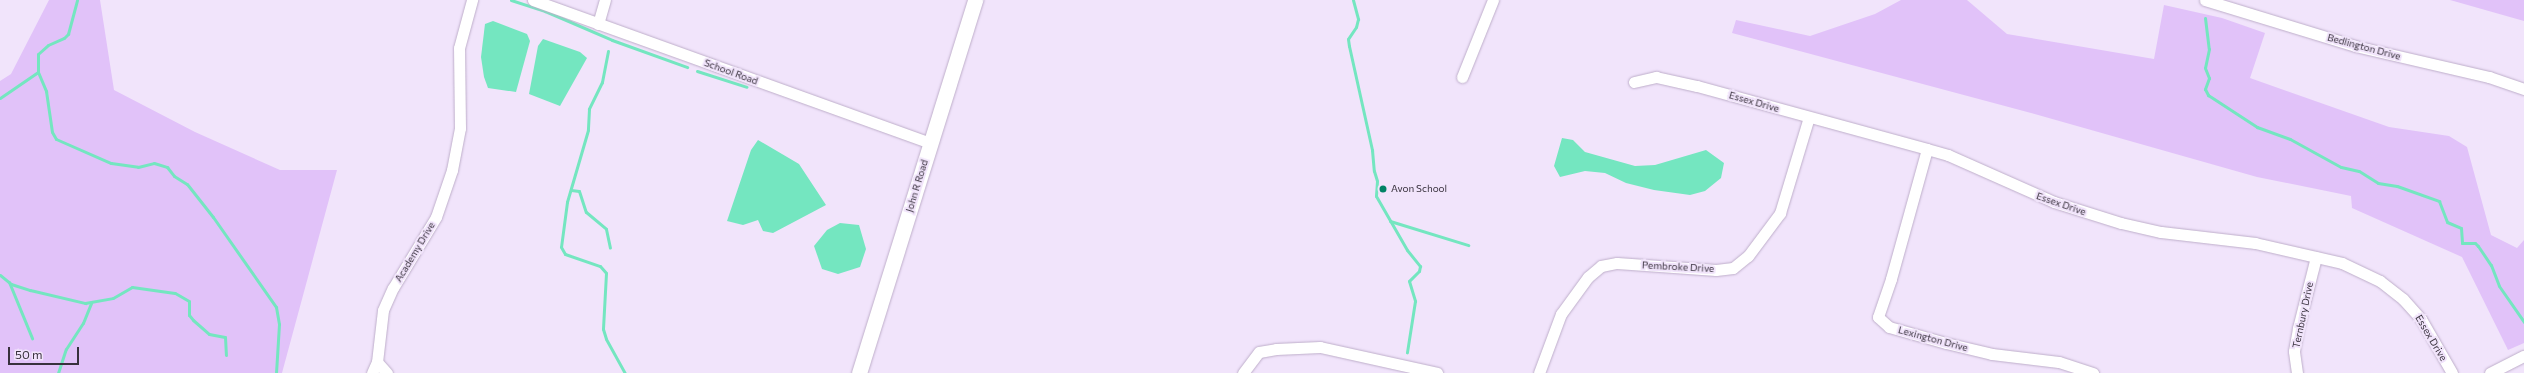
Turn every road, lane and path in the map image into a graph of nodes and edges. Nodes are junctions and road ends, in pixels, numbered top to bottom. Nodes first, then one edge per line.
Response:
1 (472, 0) edge
2 (533, 0) edge
3 (605, 0) edge
4 (976, 0) edge
5 (1494, 0) edge
6 (2206, 0) edge
7 (598, 24) junction
8 (1462, 77) dead end
9 (1634, 82) dead end
10 (2524, 89) edge
11 (1809, 117) junction
12 (930, 143) junction
13 (1926, 149) junction
14 (2316, 257) junction
15 (2524, 356) edge
16 (377, 362) junction
17 (372, 373) edge
18 (387, 373) edge
19 (859, 373) edge
20 (1243, 373) edge
21 (1437, 373) edge
22 (1539, 373) edge
23 (2093, 373) edge
24 (2297, 373) edge
25 (2452, 373) edge
26 (2490, 373) edge

1 - 16 street, Academy Drive
2 - 7 street, School Road
3 - 7 street
4 - 12 main road, John R Road
5 - 8 street
6 - 10 street, Bedlington Drive
7 - 12 street, School Road
9 - 11 street, Essex Drive
11 - 13 street, Essex Drive
11 - 22 street, Pembroke Drive
12 - 19 main road, John R Road
13 - 14 street, Essex Drive
13 - 23 street, Lexington Drive
14 - 24 street, Ternbury Drive
14 - 25 street, Essex Drive
15 - 26 street
16 - 17 street, Academy Drive
16 - 18 street
20 - 21 street

